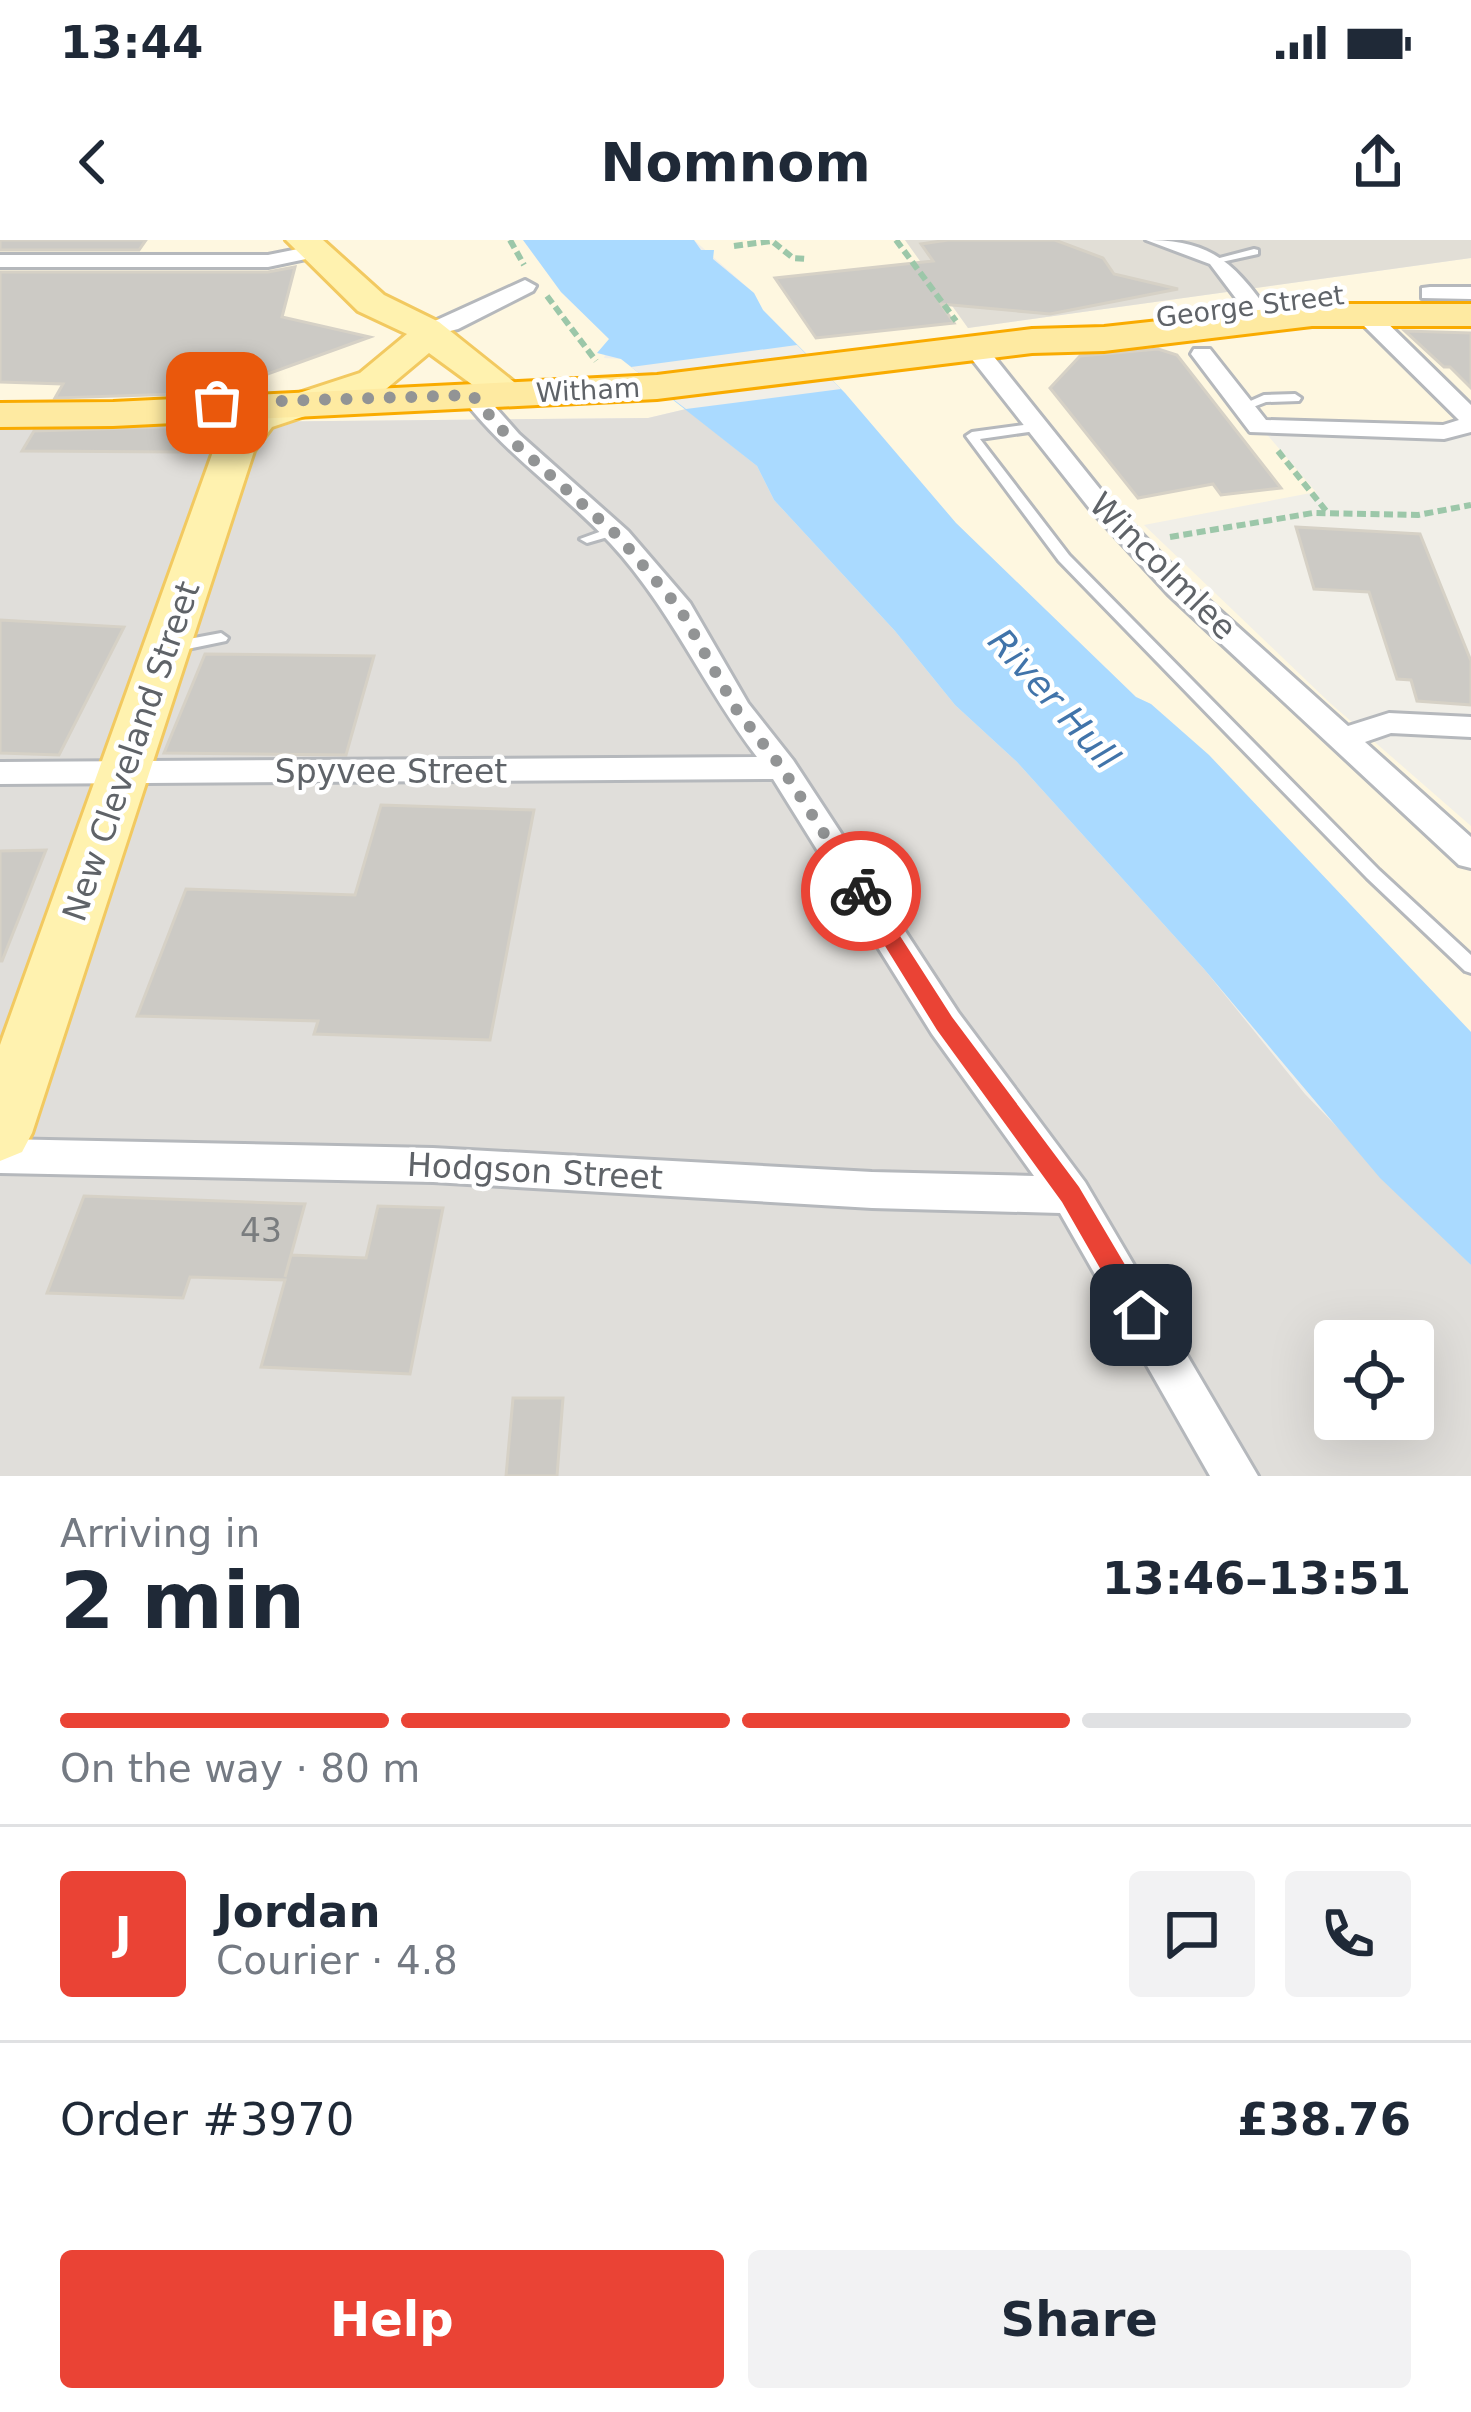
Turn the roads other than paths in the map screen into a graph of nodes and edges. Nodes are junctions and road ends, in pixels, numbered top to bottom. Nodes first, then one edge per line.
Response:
1 (1156, 240) edge
2 (308, 246) edge
3 (1255, 252) dead end
4 (1217, 260) junction
5 (0, 261) edge
6 (529, 279) road end
7 (1471, 294) edge
8 (1257, 310) junction
9 (1362, 311) junction
10 (1471, 315) edge
11 (426, 333) junction
12 (975, 348) junction
13 (1202, 354) dead end
14 (819, 366) joint
15 (491, 395) junction
16 (1294, 398) dead end
17 (0, 402) edge
18 (303, 403) junction
19 (0, 415) edge
20 (1251, 417) junction
21 (1471, 421) edge
22 (1039, 427) junction
23 (221, 638) dead end
24 (167, 648) junction
25 (1471, 727) edge
26 (1344, 737) junction
27 (782, 768) junction
28 (0, 772) edge
29 (124, 772) junction
30 (1471, 856) edge
31 (1471, 966) edge
32 (0, 1133) edge
33 (0, 1156) edge
34 (1071, 1195) junction
35 (1235, 1476) edge

1 - 4 street
2 - 5 street
2 - 11 main road
3 - 4 lane
4 - 8 street
6 - 11 street
7 - 8 highway, George Street
8 - 9 highway, George Street
8 - 12 highway, George Street
9 - 10 highway, George Street
9 - 21 street
11 - 15 main road
11 - 18 main road, New Cleveland Street
12 - 14 highway, George Street
12 - 22 street, Wincolmlee
13 - 20 street
14 - 15 highway, Witham
15 - 18 highway, Witham
15 - 27 street
16 - 20 lane
17 - 18 highway, Witham
18 - 19 highway, Witham
18 - 24 main road, New Cleveland Street
20 - 21 street
22 - 26 street, Wincolmlee
22 - 31 lane
23 - 24 lane
24 - 29 main road, New Cleveland Street
25 - 26 street
26 - 30 street, Wincolmlee
27 - 29 street, Spyvee Street
27 - 34 street
28 - 29 street, Spyvee Street
29 - 32 main road, New Cleveland Street
33 - 34 street, Hodgson Street
34 - 35 street

